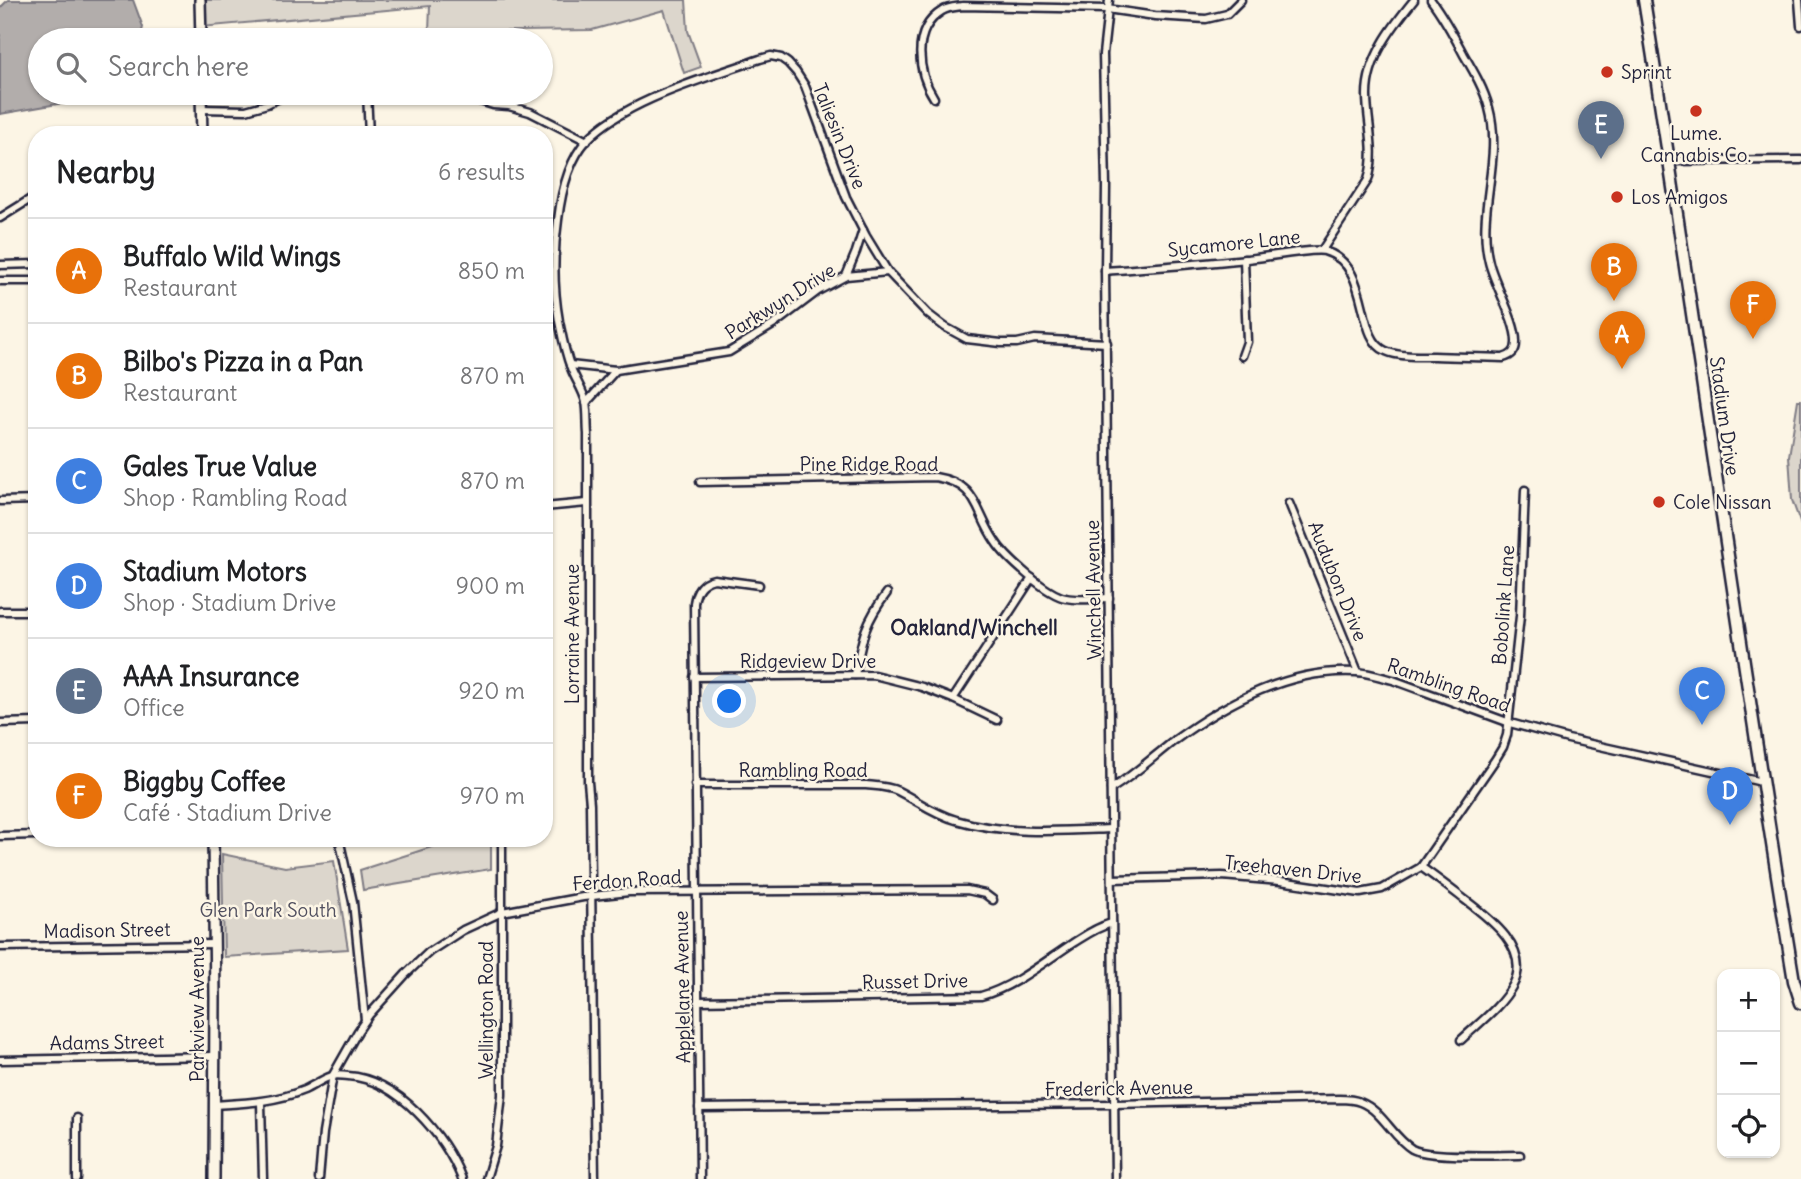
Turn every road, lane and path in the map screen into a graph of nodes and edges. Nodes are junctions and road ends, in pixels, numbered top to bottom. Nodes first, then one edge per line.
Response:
1 (200, 0) edge
2 (1109, 0) edge
3 (1241, 0) edge
4 (1414, 0) edge
5 (1431, 0) edge
6 (1644, 0) edge
7 (1799, 0) edge
8 (1107, 9) junction
9 (1801, 26) edge
10 (201, 28) edge
11 (934, 98) dead end
12 (202, 105) edge
13 (264, 105) edge
14 (368, 105) edge
15 (501, 105) edge
16 (202, 109) junction
17 (618, 115) joint
18 (202, 126) edge
19 (369, 126) edge
20 (587, 141) junction
21 (1801, 160) edge
22 (1670, 161) junction
23 (28, 201) edge
24 (0, 218) edge
25 (863, 230) junction
26 (1322, 250) junction
27 (1244, 260) junction
28 (28, 264) edge
29 (0, 265) edge
30 (1105, 271) junction
31 (888, 272) junction
32 (846, 276) junction
33 (0, 281) edge
34 (28, 281) edge
35 (1107, 343) junction
36 (1242, 356) dead end
37 (570, 365) junction
38 (616, 370) junction
39 (586, 403) junction
40 (700, 482) dead end
41 (1525, 490) dead end
42 (28, 500) edge
43 (0, 501) edge
44 (587, 503) junction
45 (1289, 503) dead end
46 (553, 506) edge
47 (1032, 578) junction
48 (759, 585) dead end
49 (887, 593) dead end
50 (1109, 598) junction
51 (0, 611) edge
52 (28, 611) edge
53 (1358, 672) junction
54 (855, 675) junction
55 (694, 677) junction
56 (953, 699) junction
57 (997, 720) dead end
58 (28, 722) edge
59 (0, 723) edge
60 (1510, 723) junction
61 (1762, 782) junction
62 (695, 785) junction
63 (1111, 789) junction
64 (1111, 829) junction
65 (0, 835) edge
66 (28, 835) edge
67 (213, 847) edge
68 (341, 847) edge
69 (502, 847) edge
70 (1421, 867) junction
71 (1112, 879) junction
72 (696, 891) junction
73 (591, 896) junction
74 (993, 900) dead end
75 (502, 912) junction
76 (1112, 923) junction
77 (214, 943) junction
78 (0, 947) edge
79 (698, 1001) junction
80 (1801, 1003) edge
81 (365, 1020) junction
82 (1461, 1040) dead end
83 (214, 1056) junction
84 (0, 1060) edge
85 (334, 1075) junction
86 (261, 1103) junction
87 (1115, 1104) junction
88 (214, 1105) junction
89 (699, 1108) junction
90 (76, 1118) dead end
91 (1520, 1155) dead end
92 (77, 1179) edge
93 (214, 1179) edge
94 (263, 1179) edge
95 (319, 1179) edge
96 (462, 1179) edge
97 (486, 1179) edge
98 (595, 1179) edge
99 (700, 1179) edge
100 (1115, 1179) edge

1 - 10 street
2 - 8 street, Winchell Avenue
3 - 8 street
4 - 26 street
5 - 26 street, Sycamore Lane
6 - 22 main road, Stadium Drive
7 - 9 street
8 - 11 street
8 - 30 street, Winchell Avenue
12 - 16 street
13 - 16 street
14 - 19 street
15 - 20 street
16 - 18 street
17 - 20 street, Lorraine Avenue
17 - 25 street, Taliesin Drive
20 - 37 street, Lorraine Avenue
21 - 22 street
22 - 61 main road, Stadium Drive
23 - 24 street
25 - 31 street, Taliesin Drive
25 - 32 street
26 - 27 street, Sycamore Lane
27 - 30 street, Sycamore Lane
27 - 36 street
28 - 29 street
30 - 35 street, Winchell Avenue
31 - 32 street, Parkwyn Drive
31 - 35 street
32 - 38 street, Parkwyn Drive
33 - 34 street
35 - 50 street, Winchell Avenue
37 - 38 street, Parkwyn Drive
37 - 39 street, Lorraine Avenue
38 - 39 street
39 - 44 street, Lorraine Avenue
40 - 47 street, Pine Ridge Road
41 - 60 street, Bobolink Lane
42 - 43 street
44 - 46 street
44 - 73 street, Lorraine Avenue
45 - 53 street, Audubon Drive
47 - 50 street, Pine Ridge Road
47 - 56 street
48 - 55 street, Applelane Avenue
49 - 54 street
50 - 63 street, Winchell Avenue
51 - 52 street
53 - 60 street, Rambling Road
53 - 63 street, Rambling Road
54 - 55 street, Ridgeview Drive
54 - 56 street, Ridgeview Drive
55 - 62 street, Applelane Avenue
56 - 57 street, Ridgeview Drive
58 - 59 street
60 - 61 street, Rambling Road
60 - 70 street, Treehaven Drive
61 - 80 main road, Stadium Drive
62 - 64 street, Rambling Road
62 - 72 street, Applelane Avenue
63 - 64 street, Winchell Avenue
64 - 71 street, Winchell Avenue
65 - 66 street
67 - 77 street, Parkview Avenue
68 - 81 street
69 - 75 street, Wellington Road
70 - 71 street, Treehaven Drive
70 - 82 street
71 - 76 street, Winchell Avenue
72 - 73 street, Ferdon Road
72 - 74 street, Ferdon Road
72 - 79 street, Applelane Avenue
73 - 75 street, Ferdon Road
73 - 98 street, Lorraine Avenue
75 - 81 street, Ferdon Road
75 - 97 street, Wellington Road
76 - 79 street, Russet Drive
76 - 87 street, Winchell Avenue
77 - 78 street, Madison Street
77 - 83 street, Parkview Avenue
79 - 89 street, Applelane Avenue
81 - 85 street, Ferdon Road
83 - 84 street, Adams Street
83 - 88 street, Parkview Avenue
85 - 86 street
85 - 95 street, Ferdon Road
85 - 96 street
86 - 88 street
86 - 94 street
87 - 89 street, Frederick Avenue
87 - 91 street, Frederick Avenue
87 - 100 street, Winchell Avenue
88 - 93 street, Parkview Avenue
89 - 99 street, Applelane Avenue
90 - 92 street

